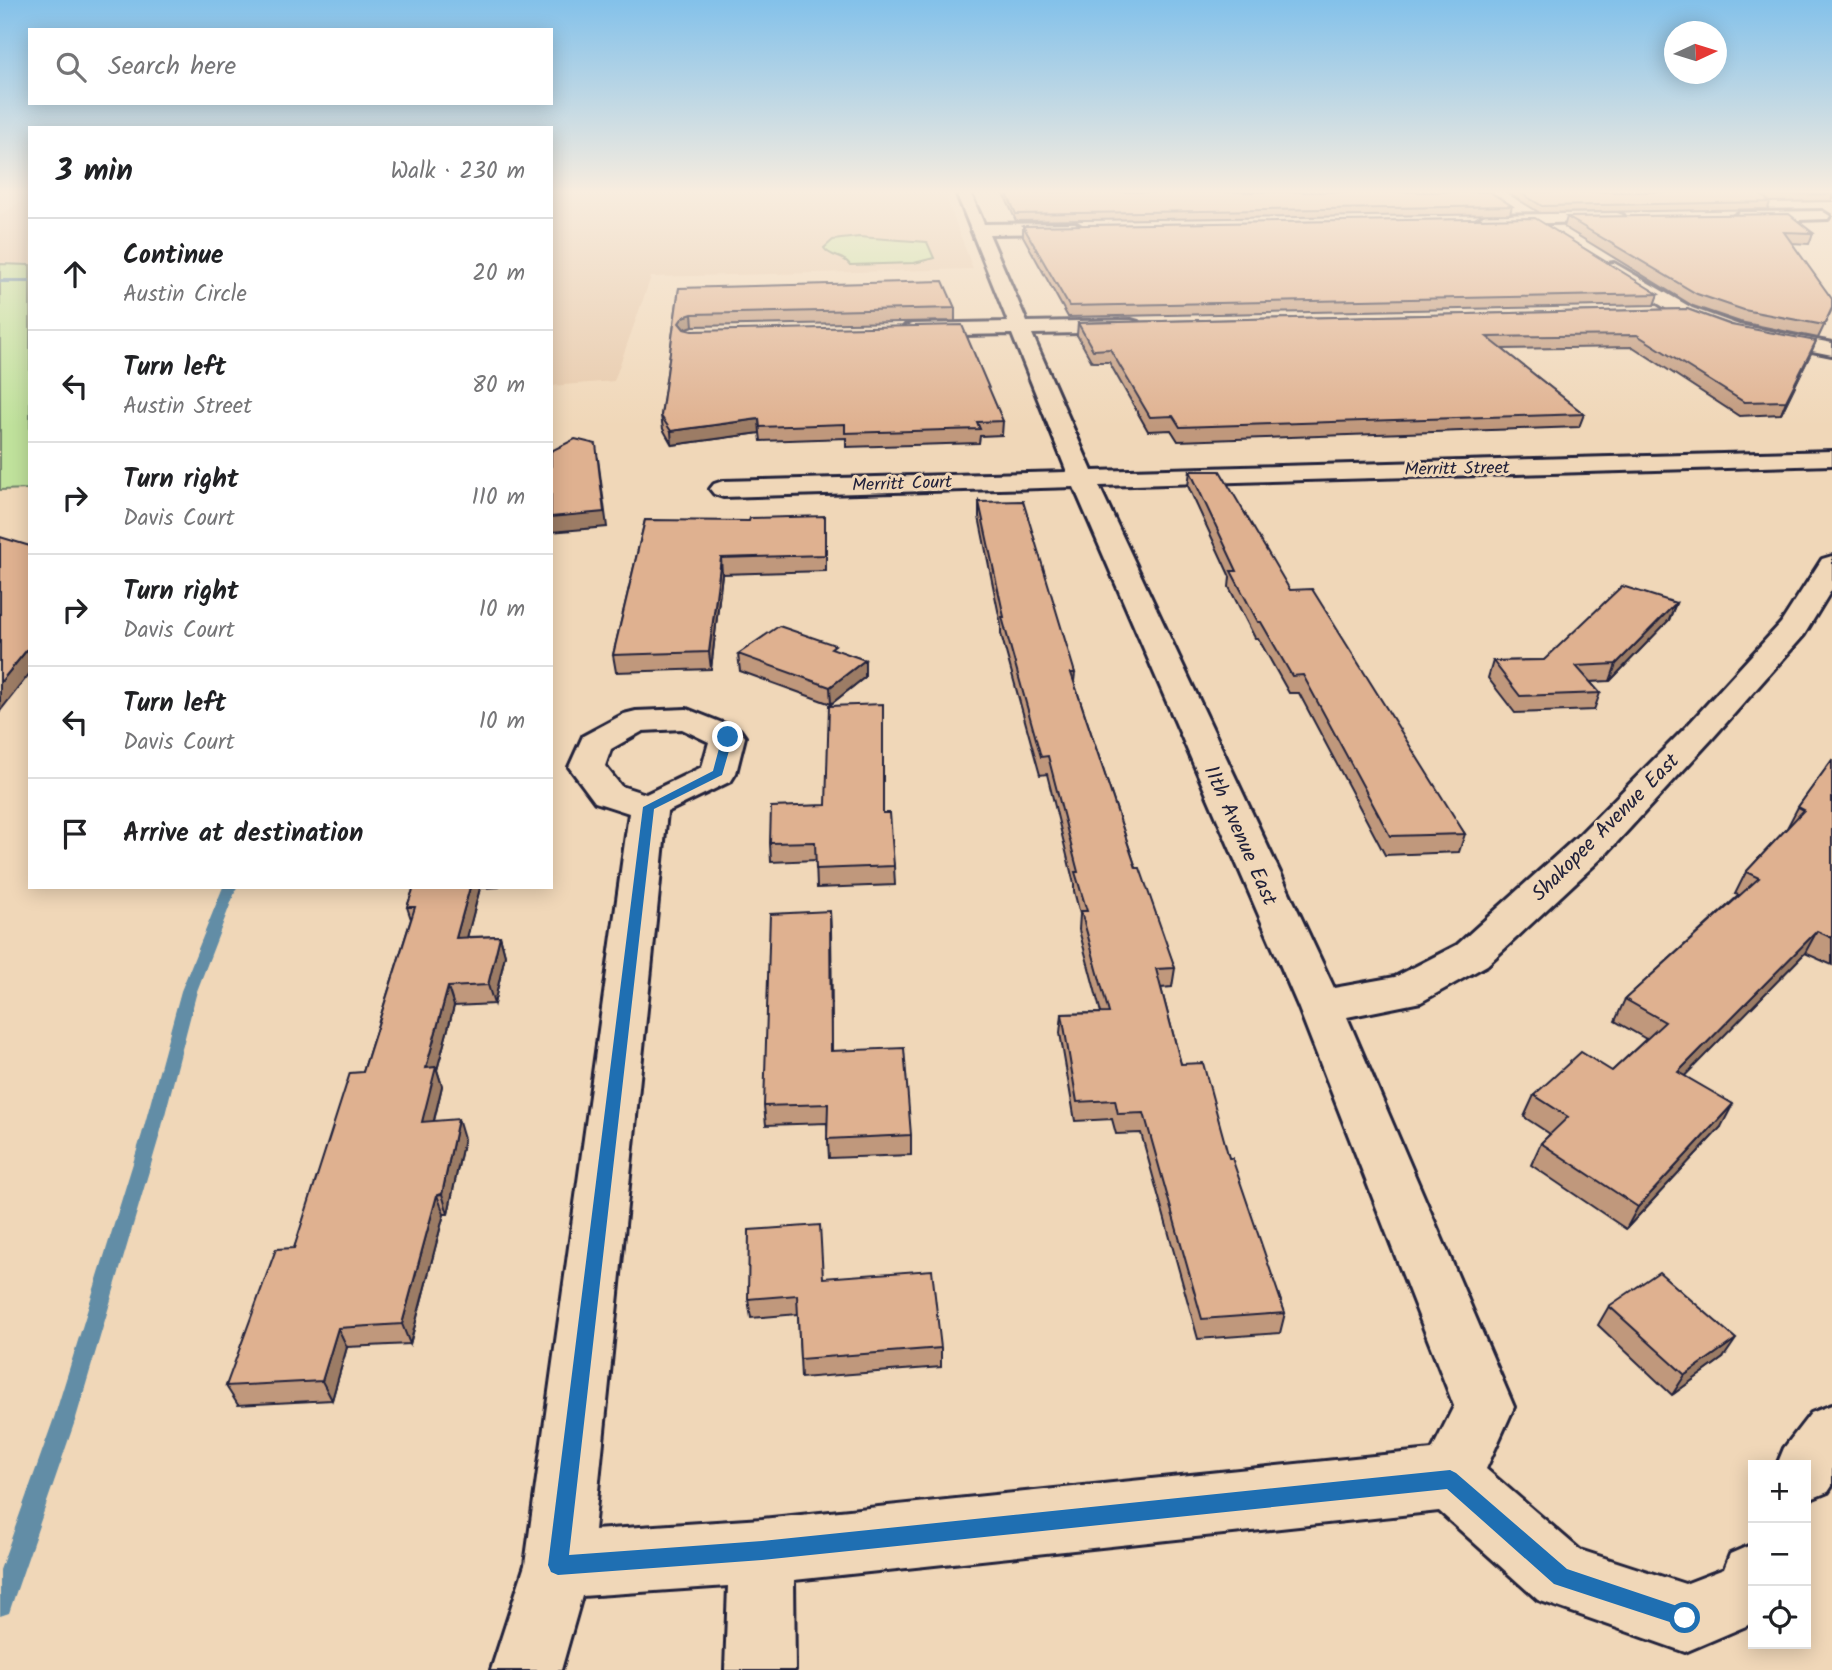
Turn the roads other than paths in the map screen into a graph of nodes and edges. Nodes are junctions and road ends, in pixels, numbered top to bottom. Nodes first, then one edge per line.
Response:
1 (994, 270) edge
2 (1617, 270) edge
3 (1685, 312) junction
4 (1643, 313) edge
5 (1157, 325) edge
6 (1018, 328) junction
7 (896, 331) edge
8 (1832, 349) edge
9 (1832, 458) edge
10 (1082, 477) junction
11 (723, 489) dead end
12 (1832, 565) edge
13 (649, 807) dead end
14 (1320, 1006) junction
15 (1832, 1434) edge
16 (1811, 1462) edge
17 (1450, 1479) junction
18 (762, 1551) junction
19 (558, 1565) junction
20 (1749, 1586) edge
21 (526, 1670) edge
22 (760, 1670) edge

1 - 6 street, 11th Avenue East
2 - 3 street
3 - 4 street
3 - 8 street
5 - 6 street
6 - 7 street
6 - 10 street, 11th Avenue East
9 - 10 street, Merritt Street
10 - 11 street, Merritt Court
10 - 14 street, 11th Avenue East
12 - 14 street, Shakopee Avenue East
13 - 19 street
14 - 17 street, 11th Avenue East
15 - 16 street
17 - 18 street
17 - 20 street
18 - 19 street
18 - 22 street
19 - 21 street

